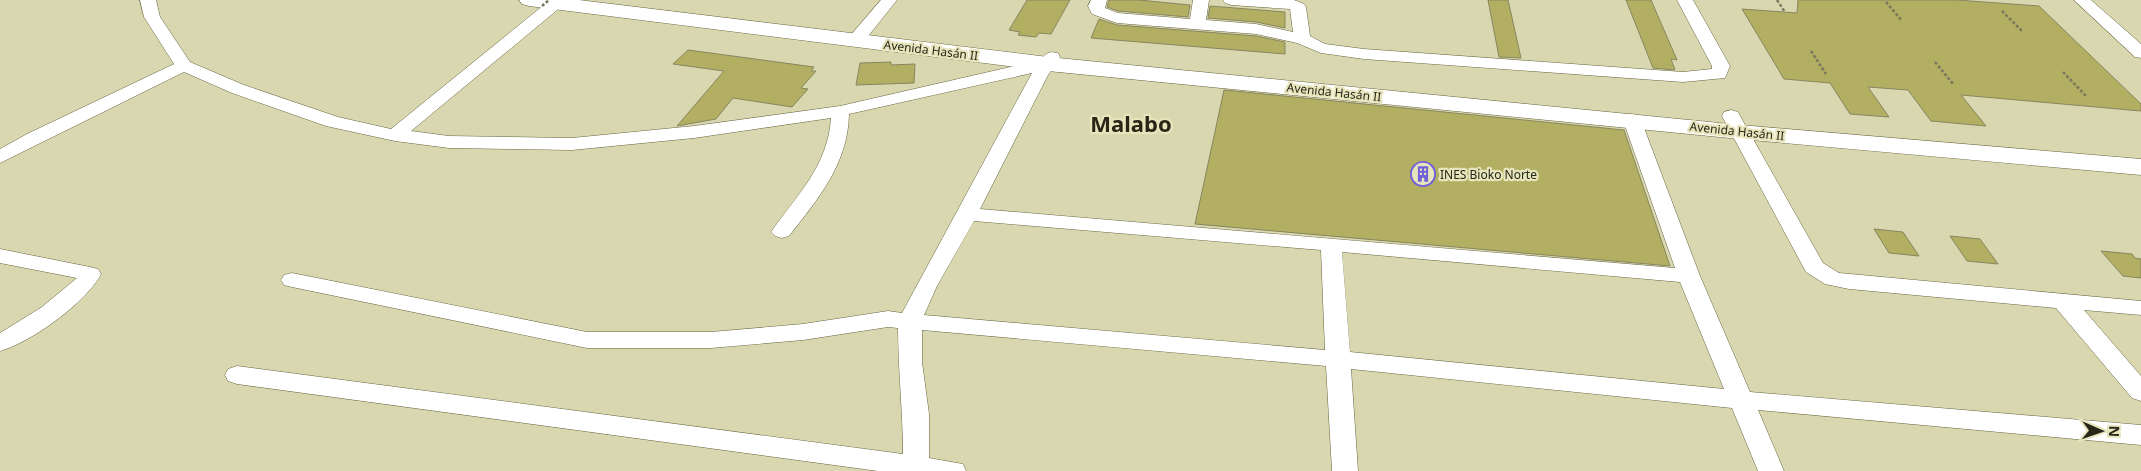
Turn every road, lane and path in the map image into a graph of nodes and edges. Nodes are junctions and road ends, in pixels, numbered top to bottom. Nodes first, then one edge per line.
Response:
1 (148, 0) edge
2 (617, 0) edge
3 (889, 0) edge
4 (1099, 0) edge
5 (1201, 0) edge
6 (1231, 0) edge
7 (1685, 0) edge
8 (1777, 0) edge
9 (2082, 0) edge
10 (544, 2) edge
11 (1886, 2) dead end
12 (2002, 11) dead end
13 (1785, 12) dead end
14 (1902, 21) dead end
15 (1198, 23) junction
16 (2022, 31) dead end
17 (859, 36) junction
18 (1302, 39) junction
19 (1811, 51) dead end
20 (2141, 53) edge
21 (1051, 58) junction
22 (1935, 62) dead end
23 (184, 66) junction
24 (2063, 72) dead end
25 (1826, 74) dead end
26 (1954, 85) dead end
27 (2086, 96) dead end
28 (840, 111) junction
29 (1632, 120) junction
30 (1735, 124) junction
31 (396, 135) junction
32 (2141, 154) edge
33 (0, 157) edge
34 (2141, 167) edge
35 (967, 214) junction
36 (782, 232) dead end
37 (1331, 245) junction
38 (0, 256) edge
39 (1689, 276) junction
40 (292, 280) dead end
41 (2063, 301) junction
42 (2141, 308) edge
43 (910, 320) junction
44 (0, 343) edge
45 (1338, 359) junction
46 (237, 375) dead end
47 (2141, 392) edge
48 (1742, 400) junction
49 (2141, 435) edge
50 (916, 466) junction
51 (953, 471) edge
52 (1345, 471) edge
53 (1771, 471) edge

1 - 23 street
2 - 17 main road, Avenida Hasán II
3 - 17 street
4 - 15 street
5 - 15 street
6 - 18 street
7 - 18 street
8 - 13 path
9 - 20 street
10 - 17 main road, Avenida Hasán II
10 - 31 street
11 - 14 path
12 - 16 path
15 - 18 street
17 - 21 main road, Avenida Hasán II
19 - 25 path
21 - 28 street
21 - 29 main road, Avenida Hasán II
21 - 30 main road, Avenida Hasán II
21 - 35 street
22 - 26 path
23 - 31 street
23 - 33 street
24 - 27 path
28 - 31 street
28 - 36 street
29 - 30 main road, Avenida Hasán II
29 - 39 street
30 - 32 main road, Avenida Hasán II
30 - 34 main road, Avenida Hasán II
30 - 41 street
35 - 37 street
35 - 43 street
37 - 39 street
37 - 45 street
38 - 44 street
39 - 48 street
40 - 43 street
41 - 42 street
41 - 47 street
43 - 45 street
43 - 50 street
45 - 48 street
45 - 52 street
46 - 50 street
48 - 49 street
48 - 53 street
50 - 51 street

